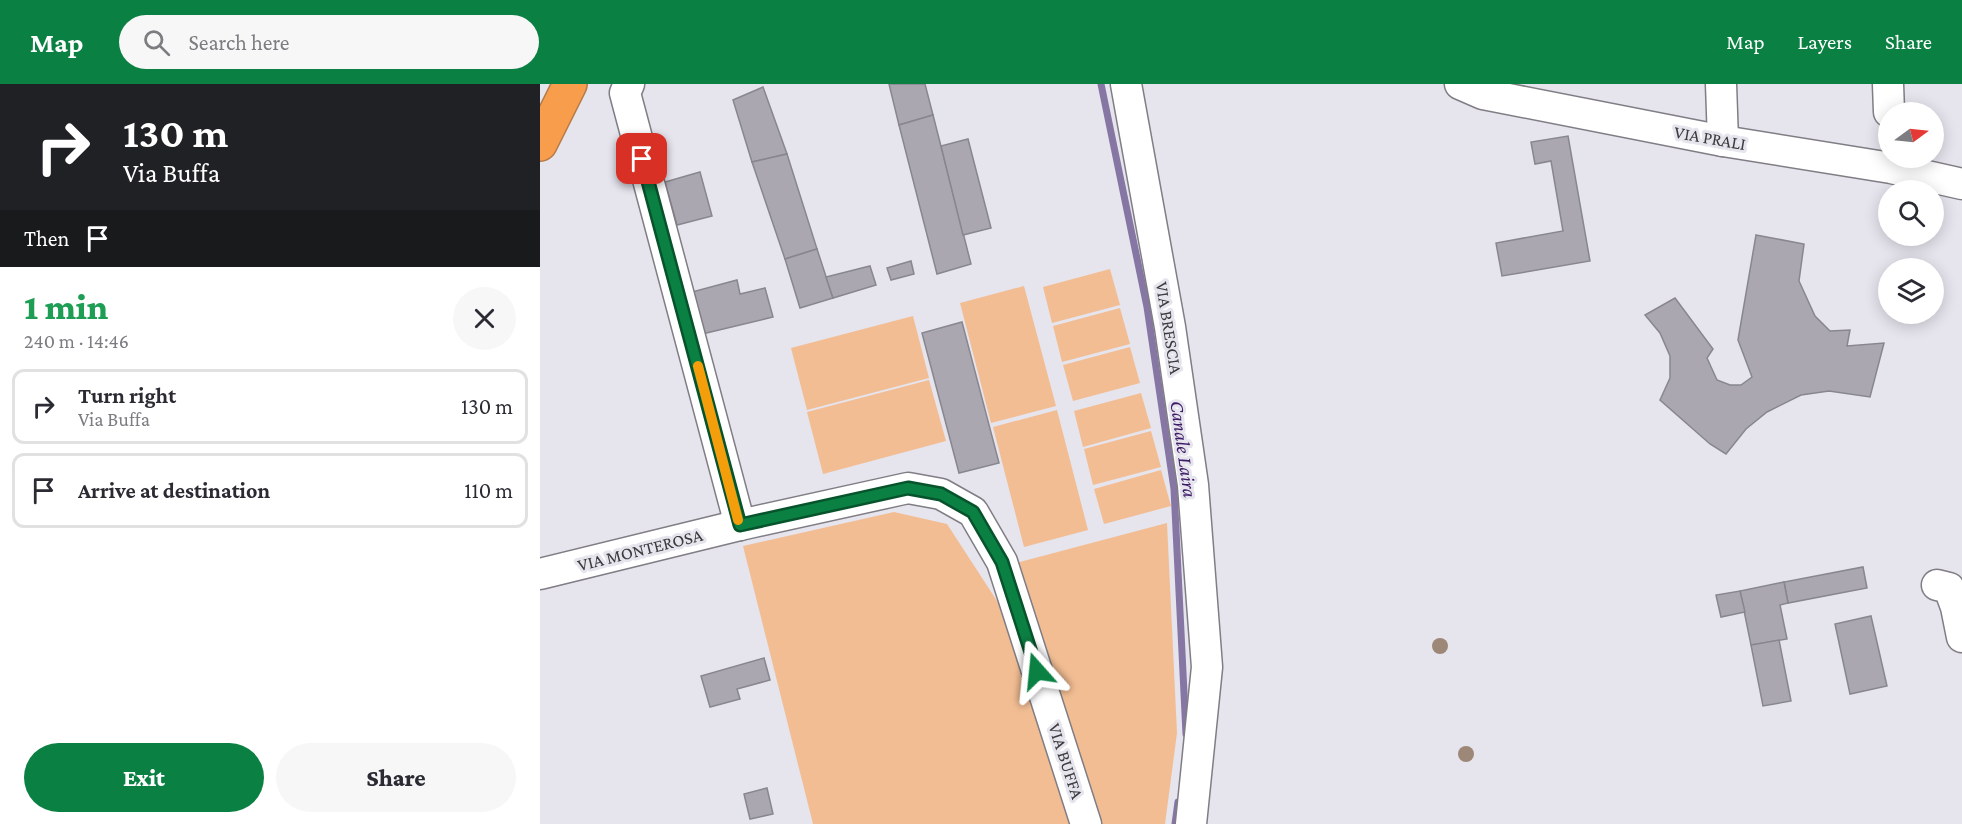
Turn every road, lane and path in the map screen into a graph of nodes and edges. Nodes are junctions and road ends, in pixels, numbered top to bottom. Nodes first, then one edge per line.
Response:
1 (570, 84) edge
2 (629, 84) edge
3 (1126, 84) edge
4 (1460, 84) edge
5 (1721, 84) edge
6 (1888, 84) edge
7 (1557, 96) edge
8 (1889, 102) edge
9 (1723, 141) junction
10 (540, 144) edge
11 (1878, 161) edge
12 (1908, 168) edge
13 (1962, 184) edge
14 (740, 525) junction
15 (540, 574) edge
16 (1937, 585) dead end
17 (1962, 637) edge
18 (1086, 824) edge
19 (1191, 824) edge

1 - 10 highway
2 - 14 street
3 - 19 street, VIA BRESCIA
4 - 7 street, VIA PRALI
5 - 9 street
6 - 8 street
7 - 9 street, VIA PRALI
9 - 11 street, VIA PRALI
12 - 13 street, VIA PRALI
14 - 15 street, VIA MONTEROSA
14 - 18 street, VIA BUFFA
16 - 17 street

